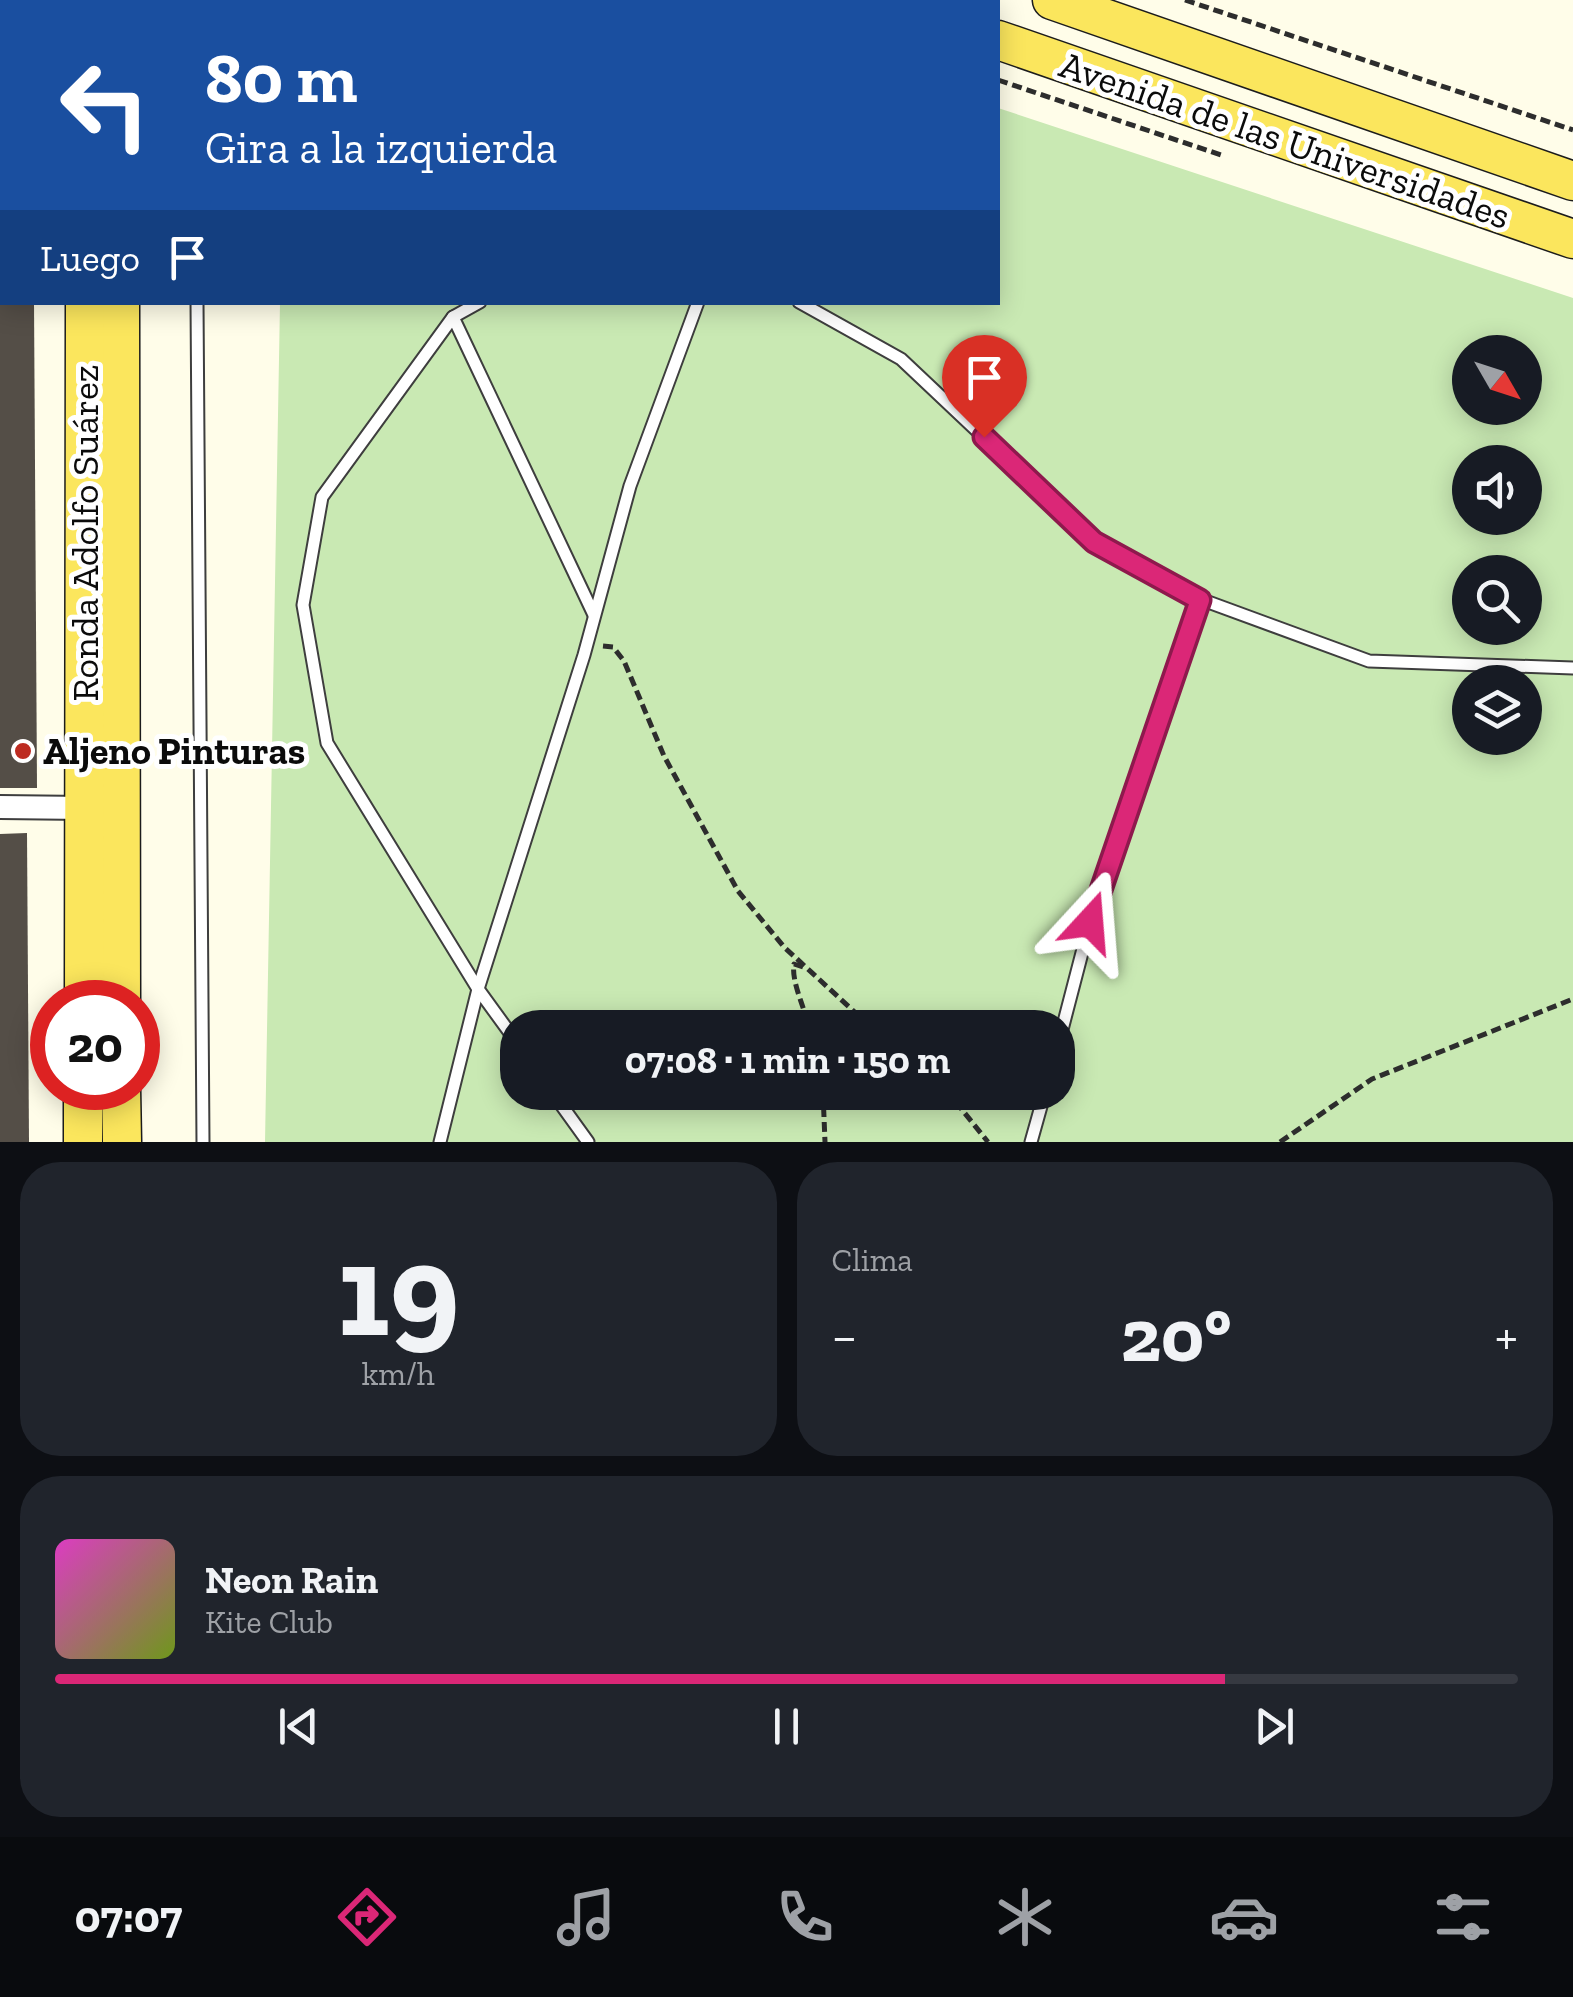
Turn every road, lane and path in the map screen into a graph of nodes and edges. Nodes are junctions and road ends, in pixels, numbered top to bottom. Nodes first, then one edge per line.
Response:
1 (1052, 0) edge
2 (1185, 0) edge
3 (1000, 41) edge
4 (1573, 130) edge
5 (1573, 181) edge
6 (1573, 239) edge
7 (84, 305) edge
8 (120, 305) edge
9 (197, 305) edge
10 (475, 305) edge
11 (697, 305) edge
12 (804, 305) edge
13 (453, 317) junction
14 (1200, 600) junction
15 (594, 615) junction
16 (584, 655) junction
17 (1573, 668) edge
18 (0, 808) edge
19 (85, 808) junction
20 (808, 969) junction
21 (84, 980) edge
22 (121, 980) edge
23 (478, 990) junction
24 (1573, 1000) edge
25 (805, 1010) edge
26 (852, 1010) edge
27 (1067, 1010) edge
28 (500, 1020) edge
29 (83, 1110) edge
30 (122, 1110) edge
31 (565, 1110) edge
32 (823, 1110) edge
33 (963, 1110) edge
34 (1040, 1110) edge
35 (83, 1142) edge
36 (122, 1142) edge
37 (203, 1142) edge
38 (440, 1142) edge
39 (588, 1142) edge
40 (824, 1142) edge
41 (988, 1142) edge
42 (1032, 1142) edge
43 (1280, 1142) edge

1 - 5 main road, Avenida de las Universidades
2 - 4 path
3 - 6 main road, Avenida de las Universidades
7 - 19 main road, Ronda Adolfo Suárez
8 - 22 main road, Ronda Adolfo Suárez
9 - 37 lane
10 - 13 lane
11 - 15 lane
12 - 14 lane
13 - 15 lane
13 - 23 lane
14 - 17 lane
14 - 27 lane
15 - 16 lane
16 - 20 path
16 - 23 lane
18 - 19 street
19 - 21 main road, Ronda Adolfo Suárez
20 - 25 path
20 - 26 path
23 - 28 lane
23 - 38 lane
24 - 43 path
29 - 35 main road
30 - 36 main road
31 - 39 lane
32 - 40 path
33 - 41 path
34 - 42 lane

